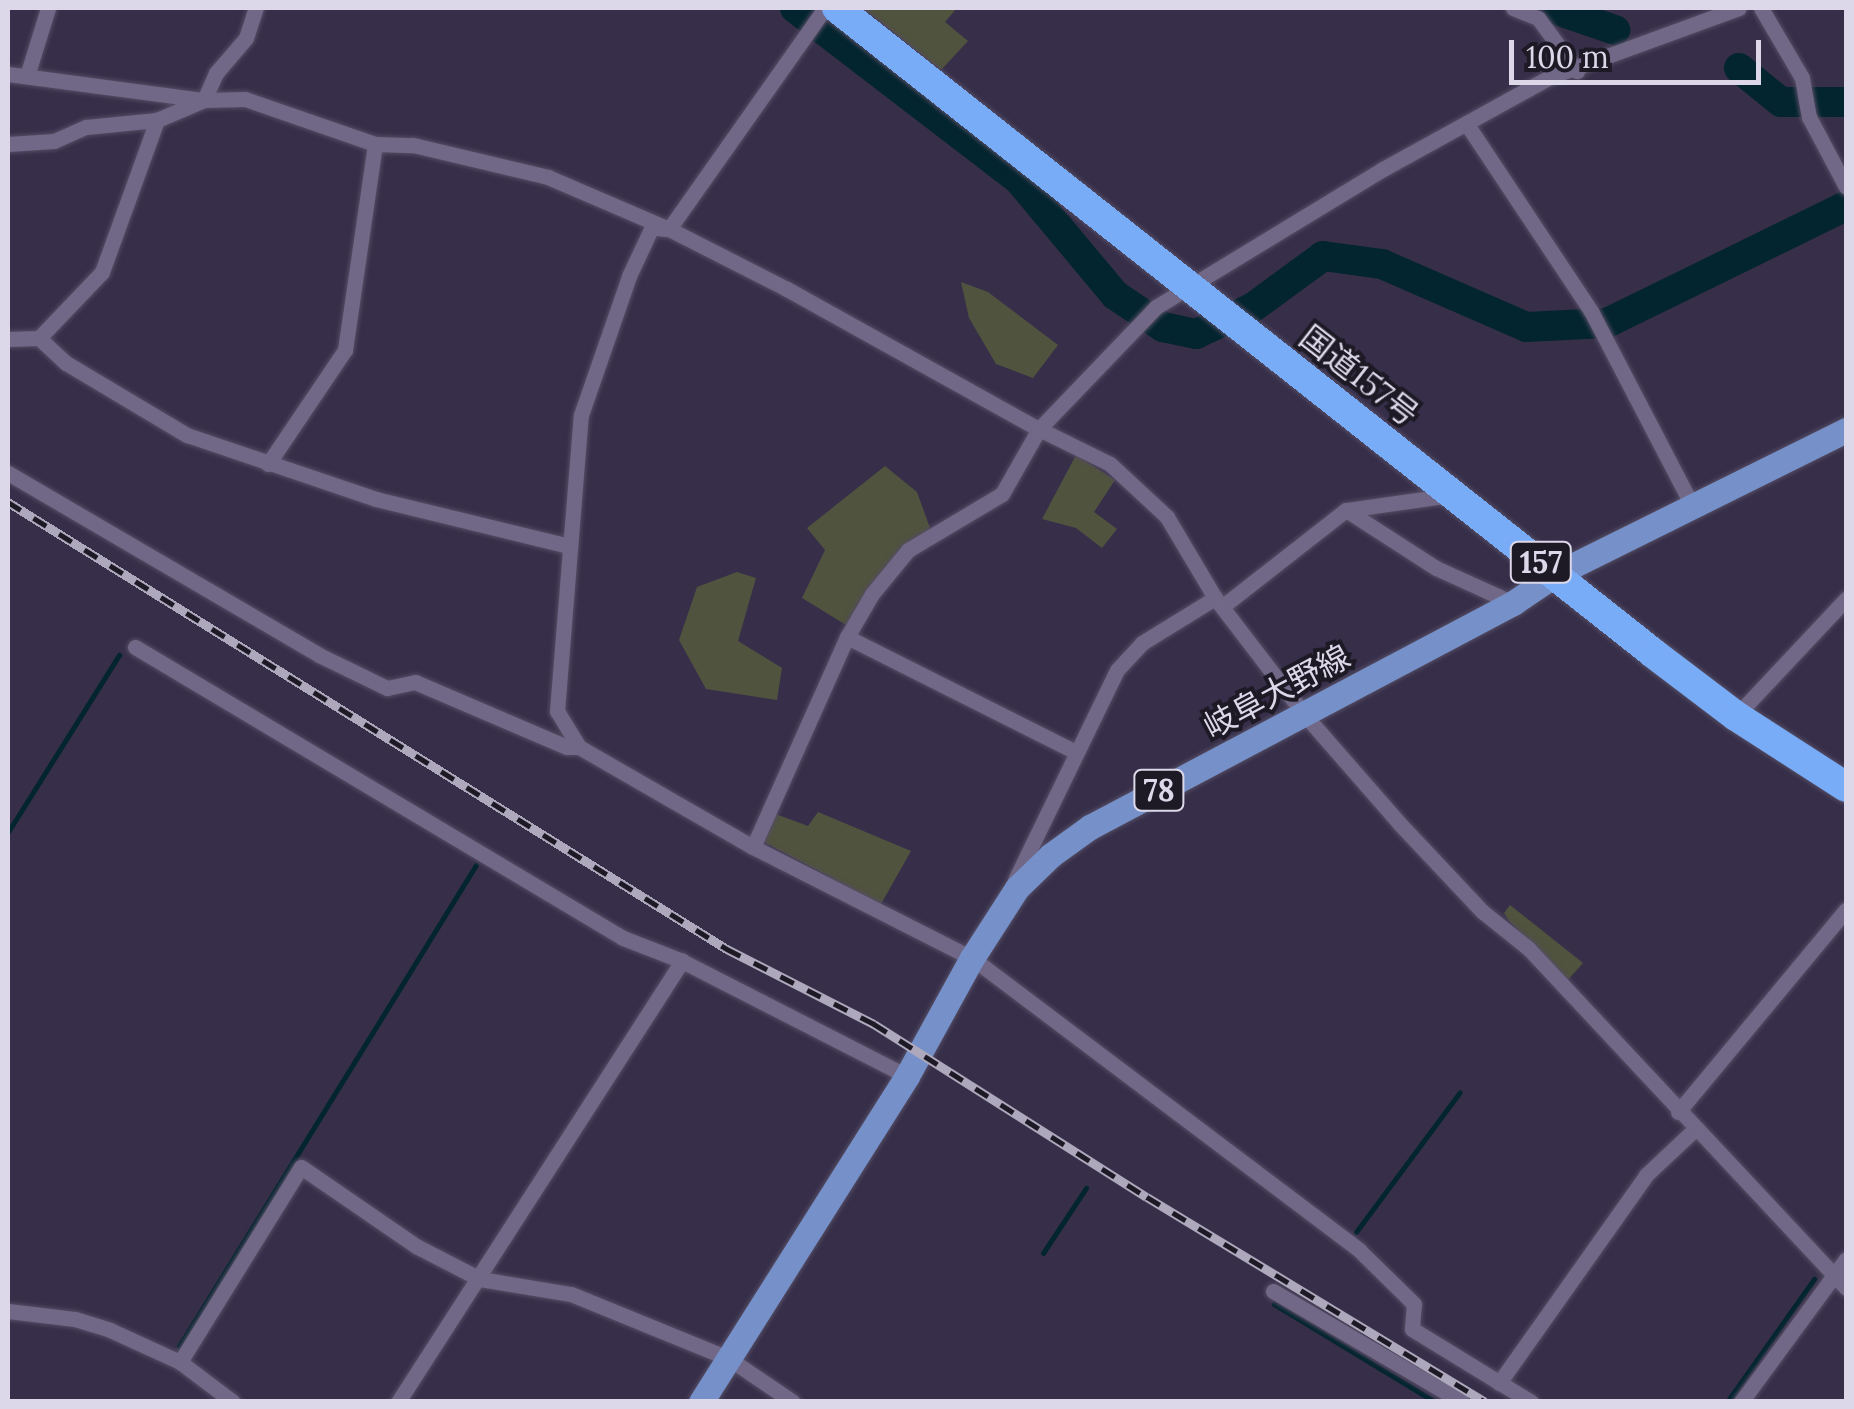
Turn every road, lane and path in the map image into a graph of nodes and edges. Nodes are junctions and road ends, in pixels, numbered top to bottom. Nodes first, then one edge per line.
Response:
1 (48, 8) edge
2 (256, 8) edge
3 (1513, 8) edge
4 (1739, 8) edge
5 (1761, 8) edge
6 (827, 10) edge
7 (1577, 71) junction
8 (8, 74) edge
9 (27, 76) junction
10 (204, 100) junction
11 (158, 120) junction
12 (1466, 124) junction
13 (8, 144) edge
14 (375, 144) junction
15 (1846, 188) edge
16 (669, 229) junction
17 (1190, 287) junction
18 (39, 338) junction
19 (8, 339) edge
20 (1039, 430) junction
21 (1846, 430) edge
22 (268, 464) junction
23 (8, 473) edge
24 (1452, 494) junction
25 (1694, 509) junction
26 (1346, 510) junction
27 (569, 546) junction
28 (1556, 574) junction
29 (1846, 599) edge
30 (1219, 602) junction
31 (1514, 603) junction
32 (847, 637) junction
33 (135, 648) dead end
34 (1304, 714) junction
35 (1736, 716) junction
36 (579, 747) junction
37 (1076, 752) junction
38 (1846, 787) edge
39 (753, 847) junction
40 (1017, 888) junction
41 (1846, 910) edge
42 (972, 958) junction
43 (682, 961) junction
44 (907, 1076) junction
45 (1678, 1112) junction
46 (1694, 1130) junction
47 (1846, 1259) edge
48 (1833, 1274) junction
49 (480, 1279) junction
50 (1846, 1288) edge
51 (1273, 1291) dead end
52 (8, 1311) edge
53 (728, 1358) junction
54 (180, 1362) junction
55 (1499, 1382) junction
56 (233, 1402) edge
57 (398, 1402) edge
58 (701, 1402) edge
59 (793, 1402) edge
60 (1462, 1402) edge
61 (1530, 1402) edge
62 (1741, 1402) edge

1 - 9 street
2 - 10 street
3 - 7 street
4 - 7 street
5 - 15 street
6 - 16 street
6 - 17 highway, 国道157号 / 157
7 - 12 street
8 - 9 street
9 - 10 street
10 - 11 street
10 - 14 street
11 - 13 street
11 - 18 street
12 - 17 street
12 - 25 street
14 - 16 street
14 - 22 street
16 - 20 street
16 - 27 street
17 - 20 street
17 - 24 highway, 国道157号 / 157
18 - 19 street
18 - 22 street
20 - 30 street
20 - 32 street
21 - 25 main road, 岐阜大野線 / 78
22 - 27 street
23 - 36 street
24 - 26 street
24 - 28 highway, 国道157号 / 157
25 - 28 main road, 岐阜大野線 / 78
26 - 30 street
26 - 31 street
27 - 36 street
28 - 31 main road, 岐阜大野線 / 78
28 - 35 highway, 国道157号 / 157
29 - 35 street
30 - 34 street
30 - 37 street
31 - 34 main road, 岐阜大野線 / 78
32 - 37 street
32 - 39 street
33 - 43 street
34 - 40 main road, 岐阜大野線 / 78
34 - 45 street
35 - 38 highway, 国道157号 / 157
36 - 39 street
37 - 40 street
39 - 42 street
40 - 42 main road, 岐阜大野線 / 78
41 - 45 street
42 - 44 main road, 岐阜大野線 / 78
42 - 55 street
43 - 44 street
43 - 49 street
44 - 53 main road, 岐阜大野線 / 78
45 - 46 street
46 - 48 street
46 - 55 street
47 - 48 street
48 - 50 street
48 - 62 street
49 - 53 street
49 - 54 street
49 - 57 street
51 - 60 street
52 - 54 street
53 - 58 main road, 岐阜大野線 / 78
53 - 59 street
54 - 56 street
55 - 61 street

